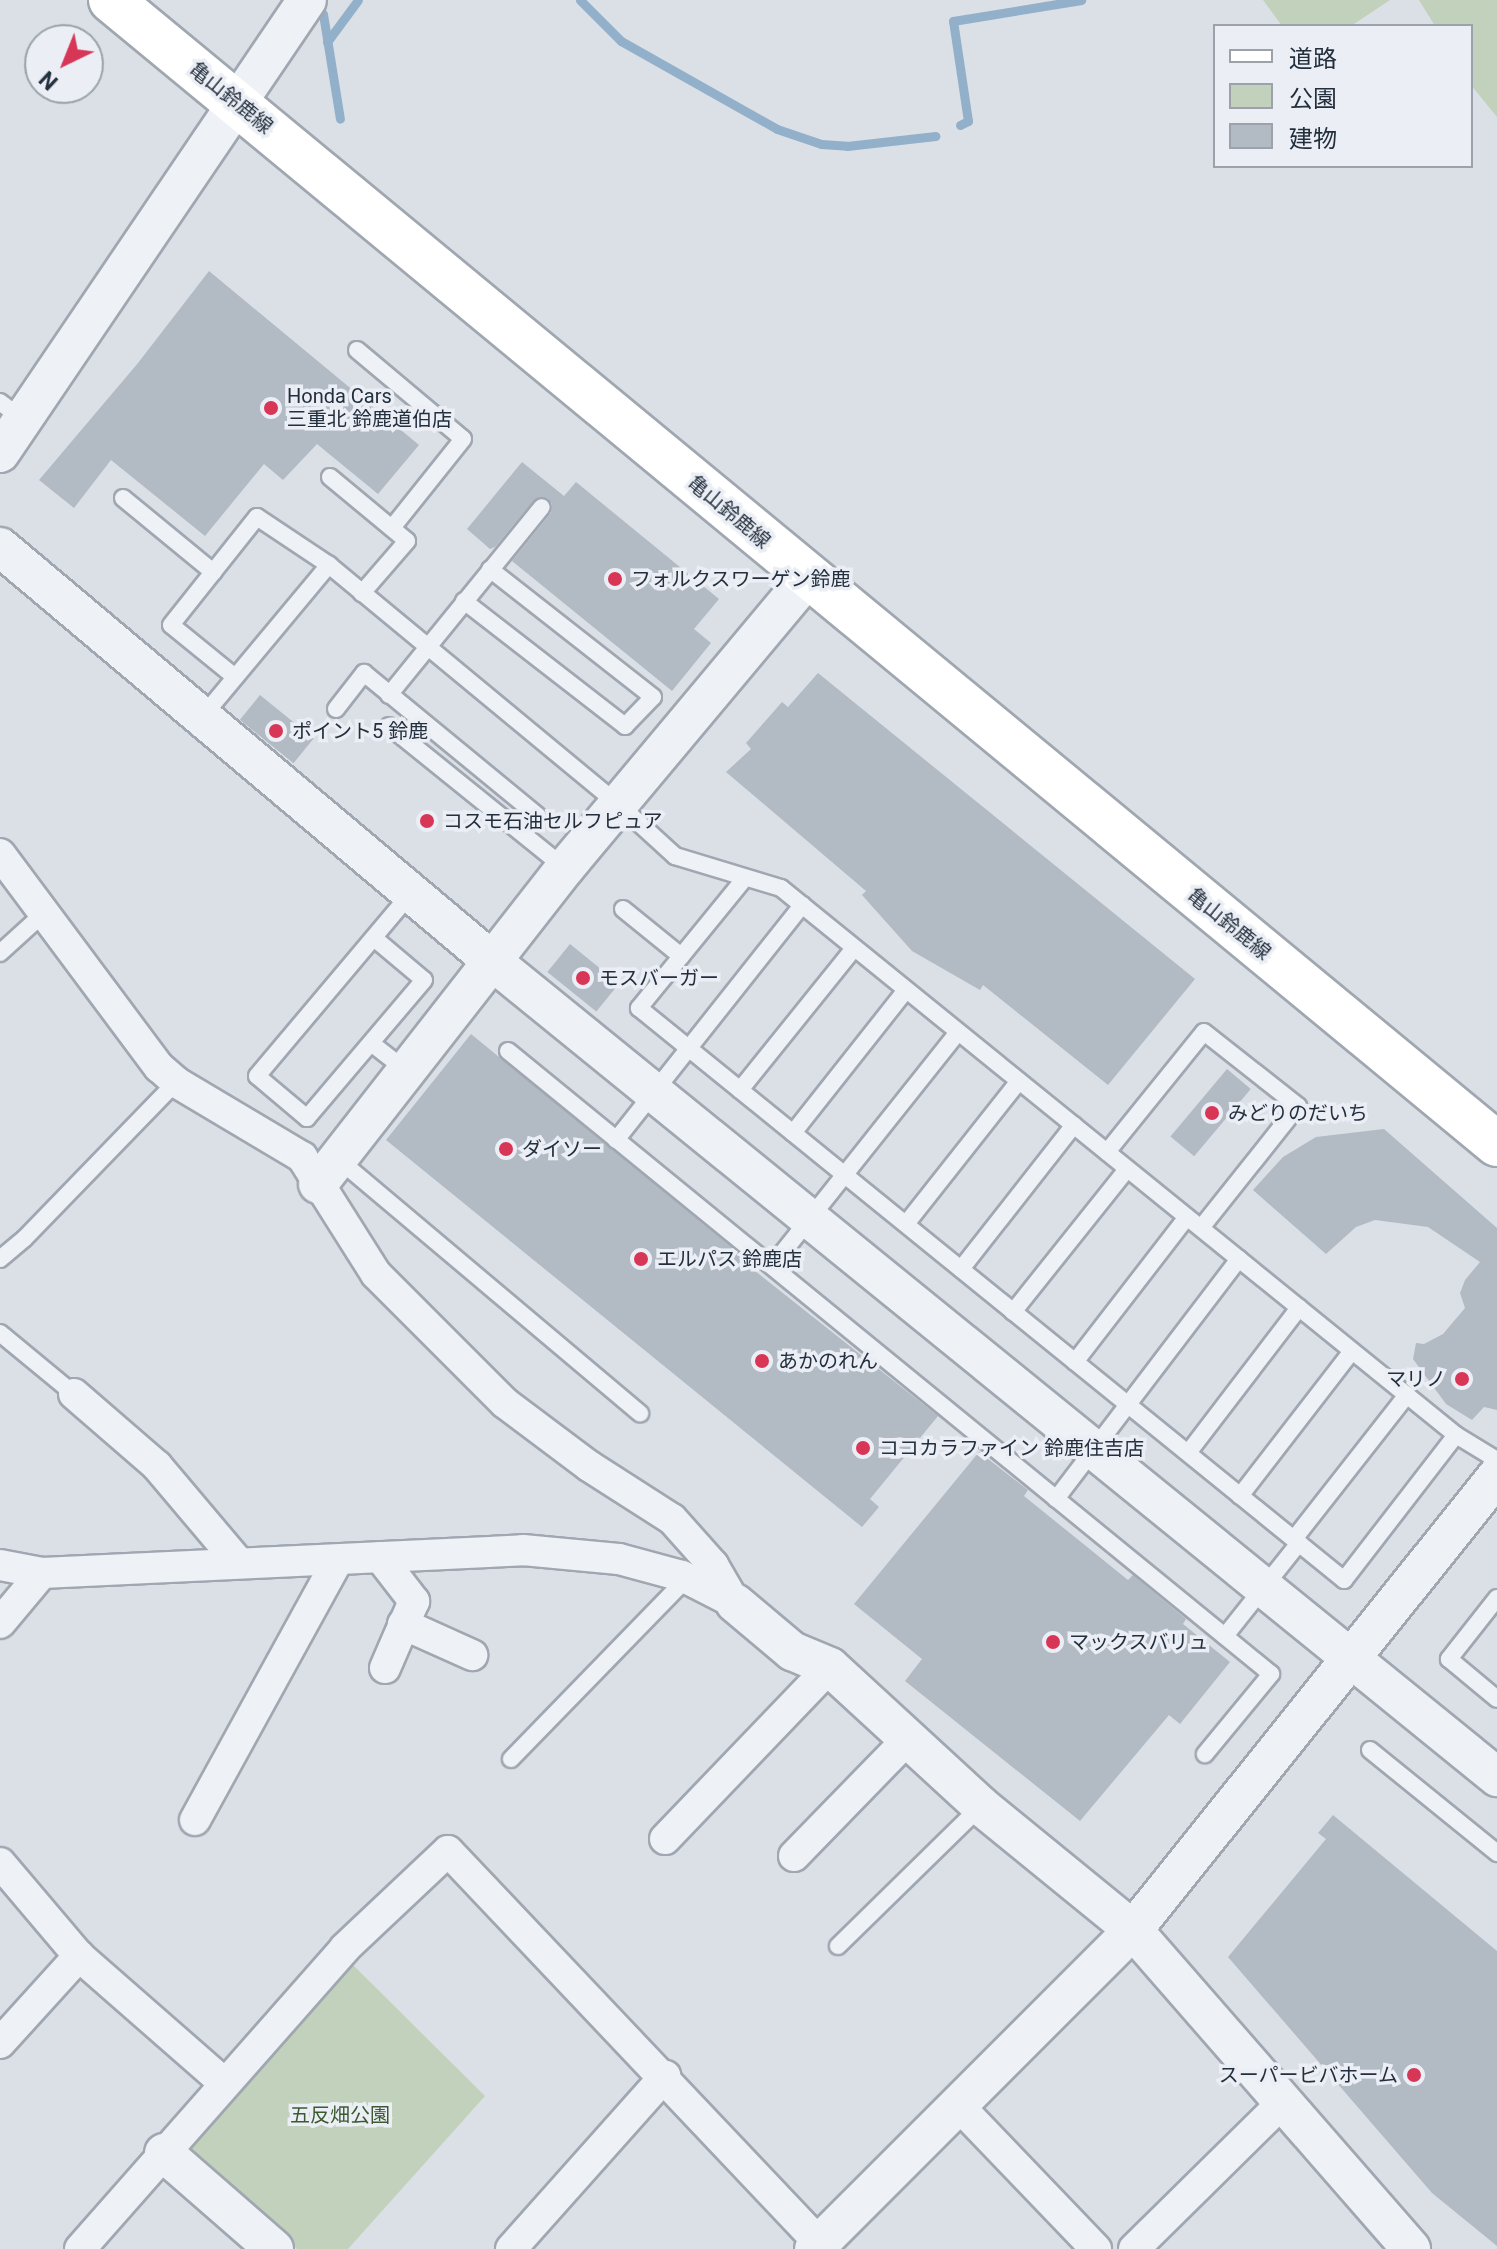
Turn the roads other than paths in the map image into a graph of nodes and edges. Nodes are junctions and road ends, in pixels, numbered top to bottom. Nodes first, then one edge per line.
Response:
1 (111, 0) edge
2 (307, 0) edge
3 (236, 101) junction
4 (357, 350) dead end
5 (11, 411) edge
6 (0, 453) edge
7 (330, 477) dead end
8 (123, 498) dead end
9 (542, 507) dead end
10 (392, 528) junction
11 (0, 547) edge
12 (329, 565) junction
13 (490, 569) junction
14 (213, 572) junction
15 (808, 577) junction
16 (362, 593) junction
17 (464, 601) junction
18 (428, 648) junction
19 (235, 677) junction
20 (389, 695) junction
21 (336, 709) dead end
22 (203, 716) junction
23 (389, 726) dead end
24 (617, 803) junction
25 (538, 816) dead end
26 (0, 854) edge
27 (565, 868) junction
28 (745, 878) junction
29 (412, 884) junction
30 (802, 905) junction
31 (623, 909) dead end
32 (45, 912) junction
33 (374, 938) junction
34 (854, 948) junction
35 (0, 953) edge
36 (681, 956) junction
37 (492, 961) junction
38 (906, 990) junction
39 (958, 1032) junction
40 (371, 1043) junction
41 (688, 1049) junction
42 (508, 1051) dead end
43 (407, 1071) junction
44 (1019, 1081) junction
45 (176, 1082) junction
46 (740, 1090) junction
47 (653, 1093) junction
48 (1074, 1125) junction
49 (793, 1133) junction
50 (616, 1140) junction
51 (1497, 1144) edge
52 (1107, 1152) junction
53 (1127, 1169) junction
54 (328, 1171) junction
55 (844, 1175) junction
56 (1187, 1217) junction
57 (809, 1219) junction
58 (906, 1224) junction
59 (1201, 1228) junction
60 (0, 1259) edge
61 (1239, 1259) junction
62 (772, 1266) junction
63 (961, 1269) junction
64 (1299, 1308) junction
65 (1013, 1312) junction
66 (0, 1333) edge
67 (1352, 1351) junction
68 (1075, 1362) junction
69 (74, 1394) joint
70 (1407, 1395) junction
71 (1128, 1405) junction
72 (640, 1413) dead end
73 (1456, 1435) junction
74 (1094, 1450) junction
75 (1188, 1453) junction
76 (1497, 1460) edge
77 (1497, 1476) edge
78 (1240, 1496) junction
79 (1056, 1499) junction
80 (1296, 1541) junction
81 (380, 1557) junction
82 (338, 1560) junction
83 (238, 1562) junction
84 (0, 1565) edge
85 (42, 1573) junction
86 (687, 1578) junction
87 (1262, 1589) junction
88 (1497, 1598) edge
89 (735, 1603) junction
90 (0, 1623) edge
91 (403, 1624) junction
92 (1225, 1636) junction
93 (472, 1655) dead end
94 (1351, 1660) junction
95 (830, 1667) junction
96 (385, 1668) dead end
97 (1497, 1699) edge
98 (907, 1740) junction
99 (1370, 1750) dead end
100 (1205, 1754) dead end
101 (511, 1759) dead end
102 (1497, 1777) edge
103 (981, 1806) junction
104 (195, 1820) dead end
105 (665, 1839) dead end
106 (1497, 1853) edge
107 (794, 1856) dead end
108 (0, 1863) edge
109 (1133, 1930) junction
110 (838, 1946) dead end
111 (79, 1956) junction
112 (0, 2043) edge
113 (665, 2076) junction
114 (225, 2084) junction
115 (1284, 2101) junction
116 (957, 2104) junction
117 (164, 2153) junction
118 (820, 2247) edge
119 (80, 2249) edge
120 (274, 2249) edge
121 (511, 2249) edge
122 (1096, 2249) edge
123 (1134, 2249) edge
124 (1411, 2249) edge

1 - 3 main road, 亀山鈴鹿線
2 - 3 street
3 - 5 street
3 - 15 main road, 亀山鈴鹿線
4 - 10 lane
5 - 6 street
7 - 10 lane
8 - 14 lane
9 - 13 lane
10 - 16 lane
11 - 22 street
12 - 14 lane
12 - 16 lane
12 - 19 lane
13 - 17 lane
13 - 17 lane
14 - 19 lane
15 - 24 street
15 - 51 main road, 亀山鈴鹿線
16 - 18 lane
17 - 18 lane
18 - 20 lane
18 - 24 lane
19 - 22 lane
20 - 21 lane
20 - 25 lane
22 - 29 street
23 - 27 lane
24 - 27 street
24 - 28 lane
26 - 32 street
27 - 37 street
28 - 30 lane
28 - 36 lane
29 - 33 lane
29 - 37 street
30 - 34 lane
30 - 41 lane
31 - 36 lane
32 - 35 lane
32 - 45 street
33 - 40 lane
33 - 40 lane
34 - 38 lane
34 - 46 lane
36 - 41 lane
37 - 43 street
37 - 47 street
38 - 39 lane
38 - 49 lane
39 - 44 lane
39 - 55 lane
40 - 43 lane
41 - 46 lane
41 - 47 lane
42 - 50 lane
43 - 54 street
44 - 48 lane
44 - 58 lane
45 - 54 street
45 - 60 lane
46 - 49 lane
47 - 50 lane
47 - 57 street
48 - 52 lane
48 - 63 lane
49 - 55 lane
50 - 62 lane
52 - 53 lane
52 - 59 lane
53 - 56 lane
53 - 65 lane
54 - 72 lane
54 - 89 street
55 - 57 lane
55 - 58 lane
56 - 59 lane
56 - 68 lane
57 - 62 lane
57 - 74 street
58 - 63 lane
59 - 61 lane
61 - 64 lane
61 - 71 lane
62 - 79 lane
63 - 65 lane
64 - 67 lane
64 - 75 lane
65 - 68 lane
66 - 69 lane
67 - 70 lane
67 - 78 lane
68 - 71 lane
69 - 83 street
70 - 73 lane
70 - 80 lane
71 - 74 lane
71 - 75 lane
73 - 76 lane
73 - 80 lane
74 - 79 lane
74 - 87 street
75 - 78 lane
77 - 94 street
78 - 80 lane
79 - 92 lane
80 - 87 lane
81 - 82 street
81 - 86 street
81 - 91 street
82 - 83 street
82 - 104 street
83 - 85 street
84 - 85 street
85 - 90 street
86 - 89 street
86 - 101 lane
87 - 92 lane
87 - 94 street
88 - 97 lane
89 - 95 street
91 - 93 street
91 - 96 street
92 - 100 lane
94 - 102 street
94 - 109 street
95 - 98 street
95 - 105 street
98 - 103 street
98 - 107 street
99 - 106 lane
103 - 109 street
103 - 110 lane
108 - 111 street
109 - 115 street
109 - 116 street
111 - 112 street
111 - 114 street
113 - 114 street
113 - 118 street
113 - 121 street
114 - 117 street
115 - 123 street
115 - 124 street
116 - 118 street
116 - 122 street
117 - 119 street
117 - 120 street

